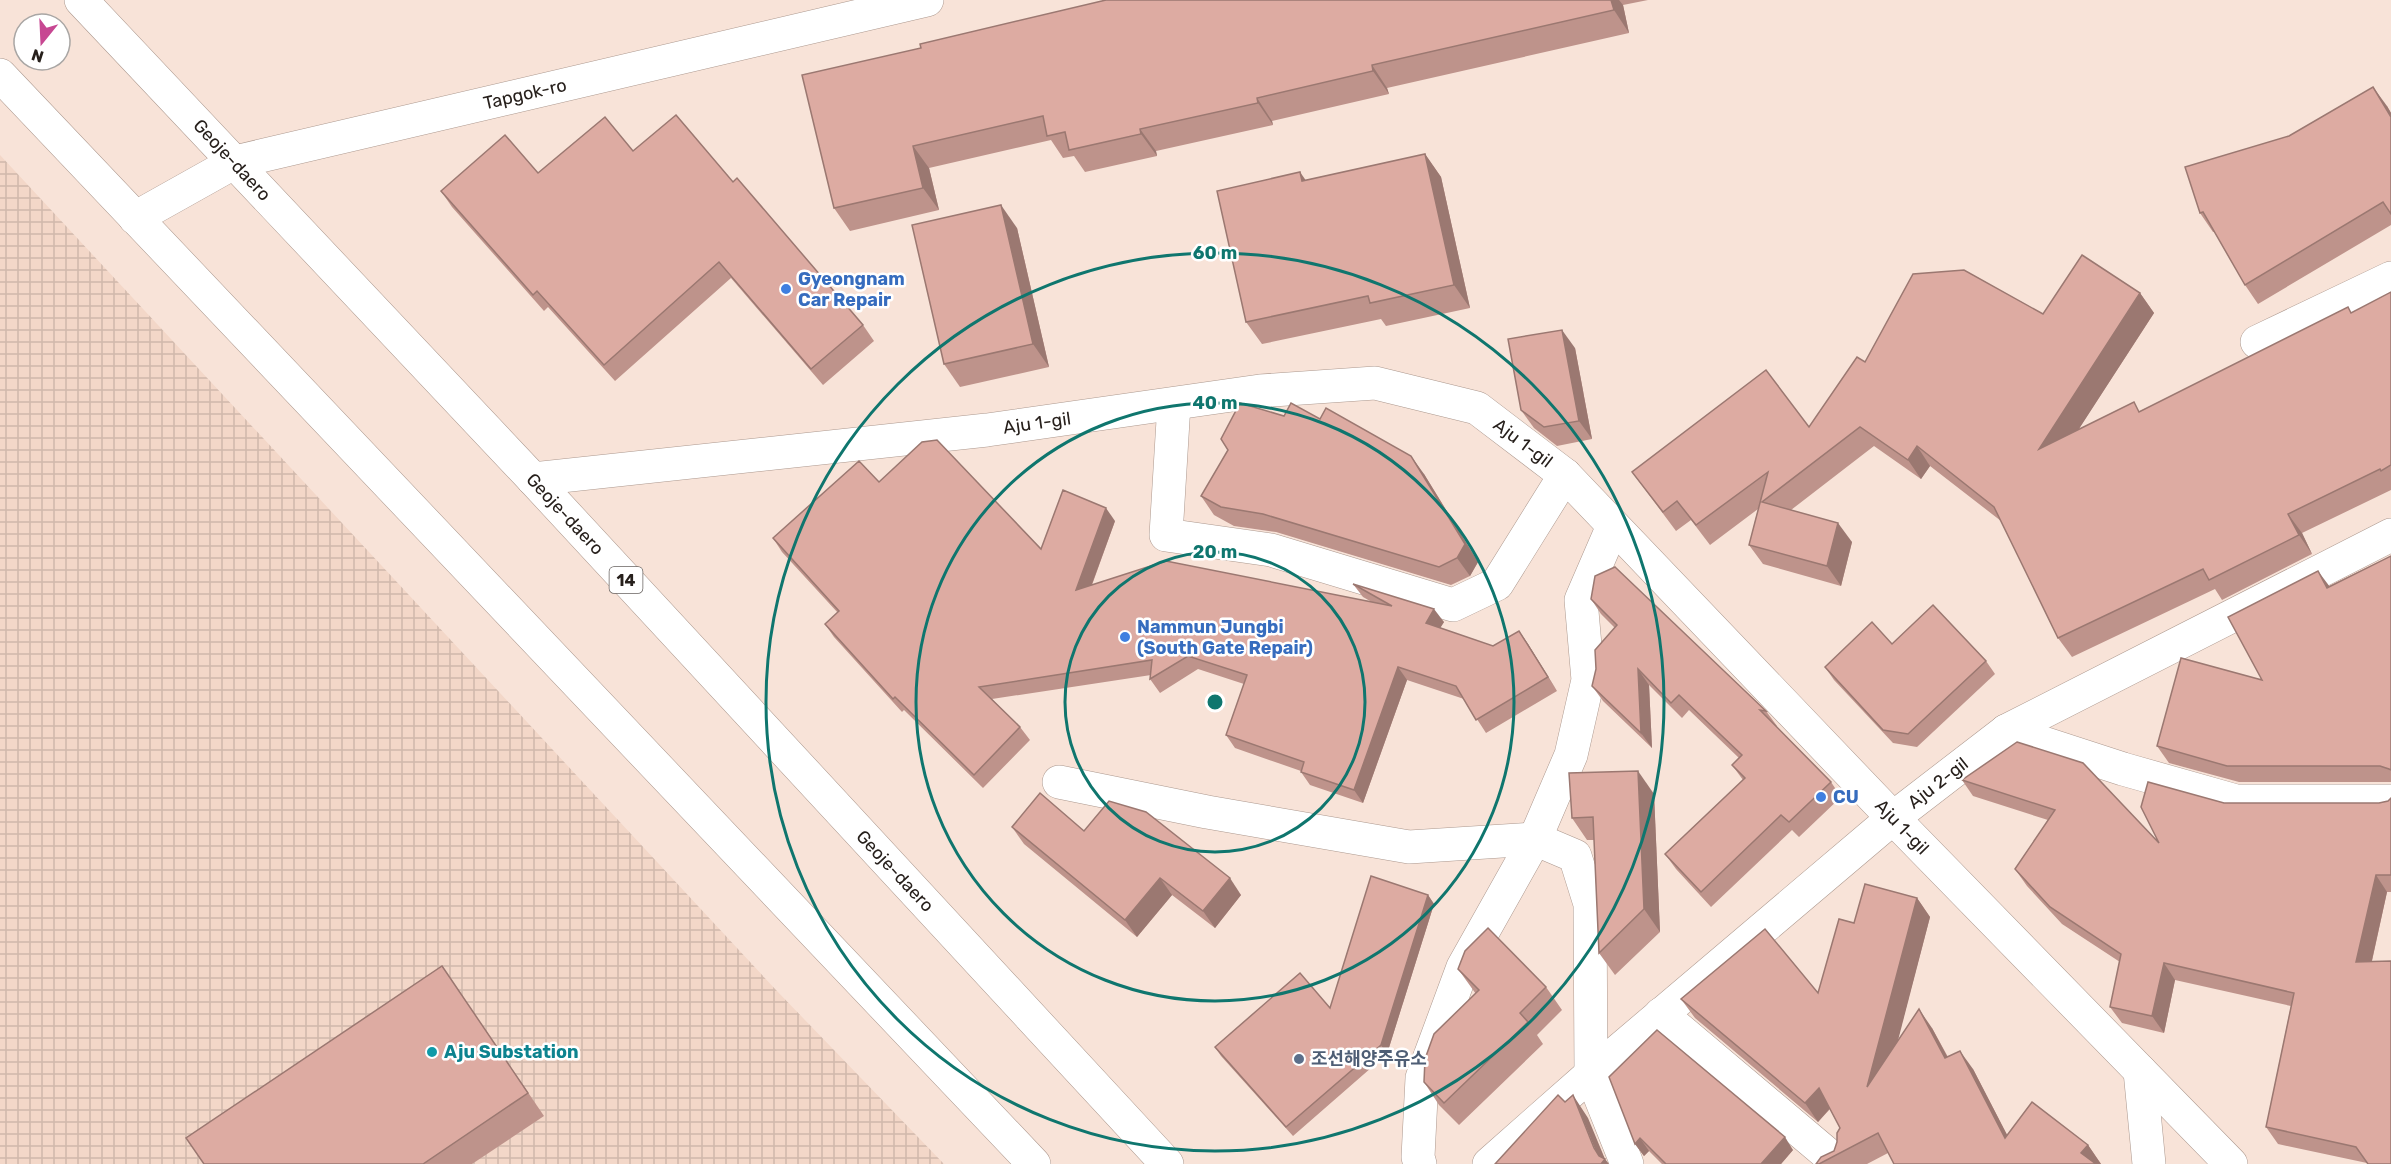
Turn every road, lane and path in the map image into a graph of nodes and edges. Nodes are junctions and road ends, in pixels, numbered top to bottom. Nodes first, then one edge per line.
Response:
1 (81, 0) edge
2 (927, 0) edge
3 (0, 75) edge
4 (235, 162) junction
5 (135, 218) junction
6 (2391, 278) edge
7 (2258, 342) dead end
8 (1174, 404) junction
9 (1565, 475) junction
10 (533, 479) junction
11 (1613, 526) junction
12 (2391, 535) edge
13 (2006, 731) junction
14 (1059, 782) dead end
15 (2391, 801) edge
16 (1893, 818) junction
17 (1535, 839) junction
18 (1661, 1014) junction
19 (2140, 1071) junction
20 (1591, 1074) junction
21 (1832, 1158) edge
22 (1034, 1164) edge
23 (1167, 1164) edge
24 (1420, 1164) edge
25 (1489, 1164) edge
26 (1627, 1164) edge
27 (2149, 1164) edge
28 (2231, 1164) edge

1 - 4 main road, Geoje-daero / 14
2 - 4 main road, Tapgok-ro
3 - 5 main road
4 - 5 main road, Tapgok-ro
4 - 10 main road, Geoje-daero / 14
5 - 22 main road
6 - 7 main road
8 - 9 main road, Aju 1-gil
8 - 9 main road
8 - 10 main road, Aju 1-gil
9 - 11 main road, Aju 1-gil
10 - 23 main road, Geoje-daero / 14
11 - 16 main road, Aju 1-gil
11 - 17 main road
12 - 13 main road, Aju 2-gil
13 - 15 main road
13 - 16 main road, Aju 2-gil
14 - 17 main road
16 - 18 main road, Aju 2-gil
16 - 19 main road, Aju 1-gil
17 - 20 main road
17 - 24 main road
18 - 20 main road, Aju 2-gil
18 - 21 main road
19 - 27 main road
19 - 28 main road, Aju 1-gil
20 - 25 main road, Aju 2-gil
20 - 26 main road

